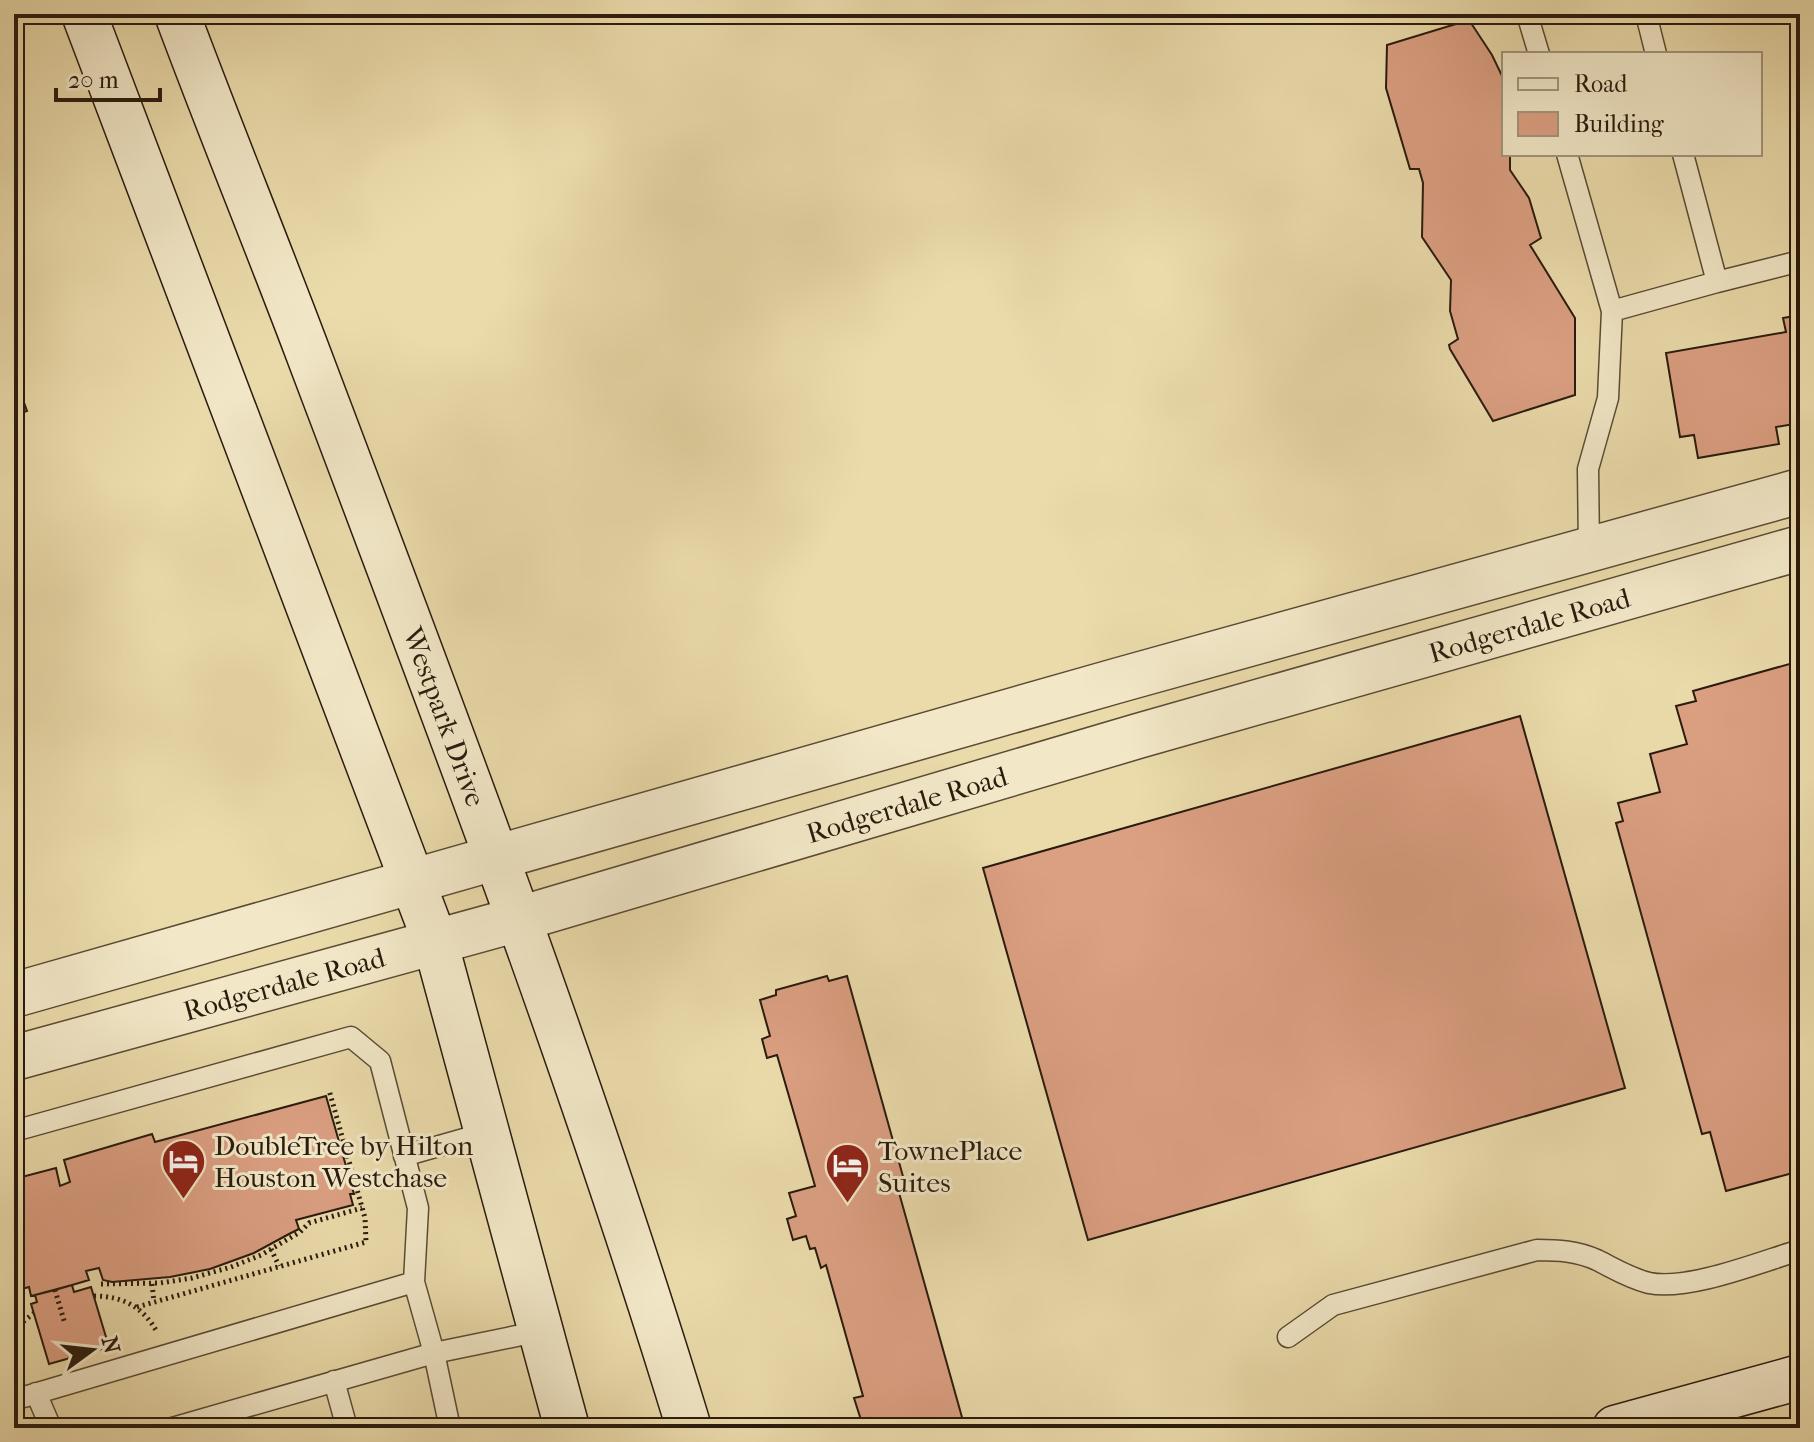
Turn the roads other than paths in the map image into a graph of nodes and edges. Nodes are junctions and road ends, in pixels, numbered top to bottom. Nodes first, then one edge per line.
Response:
1 (84, 14) edge
2 (177, 14) edge
3 (1527, 14) edge
4 (1646, 14) edge
5 (1538, 52) edge
6 (1656, 52) edge
7 (1568, 156) edge
8 (1684, 156) edge
9 (1800, 261) edge
10 (1717, 282) junction
11 (1612, 311) junction
12 (1800, 491) edge
13 (1800, 548) edge
14 (1589, 550) junction
15 (1603, 603) junction
16 (1123, 679) junction
17 (1138, 736) junction
18 (496, 858) junction
19 (412, 881) junction
20 (519, 919) junction
21 (435, 941) junction
22 (14, 995) edge
23 (14, 1058) edge
24 (14, 1131) edge
25 (488, 1132) junction
26 (404, 1156) junction
27 (1800, 1250) edge
28 (414, 1282) junction
29 (541, 1331) junction
30 (1288, 1337) dead end
31 (434, 1353) junction
32 (1800, 1377) edge
33 (334, 1381) junction
34 (36, 1393) junction
35 (14, 1396) edge
36 (51, 1428) edge
37 (172, 1428) edge
38 (347, 1428) edge
39 (450, 1428) edge
40 (567, 1428) edge
41 (689, 1428) edge
42 (1615, 1428) edge

1 - 19 street
2 - 18 street, Westpark Drive
3 - 5 lane
4 - 6 lane
7 - 11 lane
8 - 10 lane
9 - 10 lane
10 - 11 lane
11 - 14 lane
12 - 14 street, Rodgerdale Road
13 - 15 street, Rodgerdale Road
14 - 15 street
14 - 16 street, Rodgerdale Road
15 - 17 street, Rodgerdale Road
16 - 17 street
16 - 18 street, Rodgerdale Road
17 - 20 street, Rodgerdale Road
18 - 19 street, Rodgerdale Road
18 - 20 street, Westpark Drive
19 - 21 street
19 - 22 street, Rodgerdale Road
20 - 21 street, Rodgerdale Road
20 - 41 street, Westpark Drive
21 - 23 street, Rodgerdale Road
21 - 25 street
24 - 26 lane
25 - 26 lane
25 - 29 street
26 - 28 lane
27 - 30 lane
28 - 31 lane
28 - 34 lane
29 - 31 lane
29 - 40 street
31 - 33 lane
31 - 39 lane
32 - 42 street
33 - 37 lane
33 - 38 lane
34 - 35 lane
34 - 36 lane

